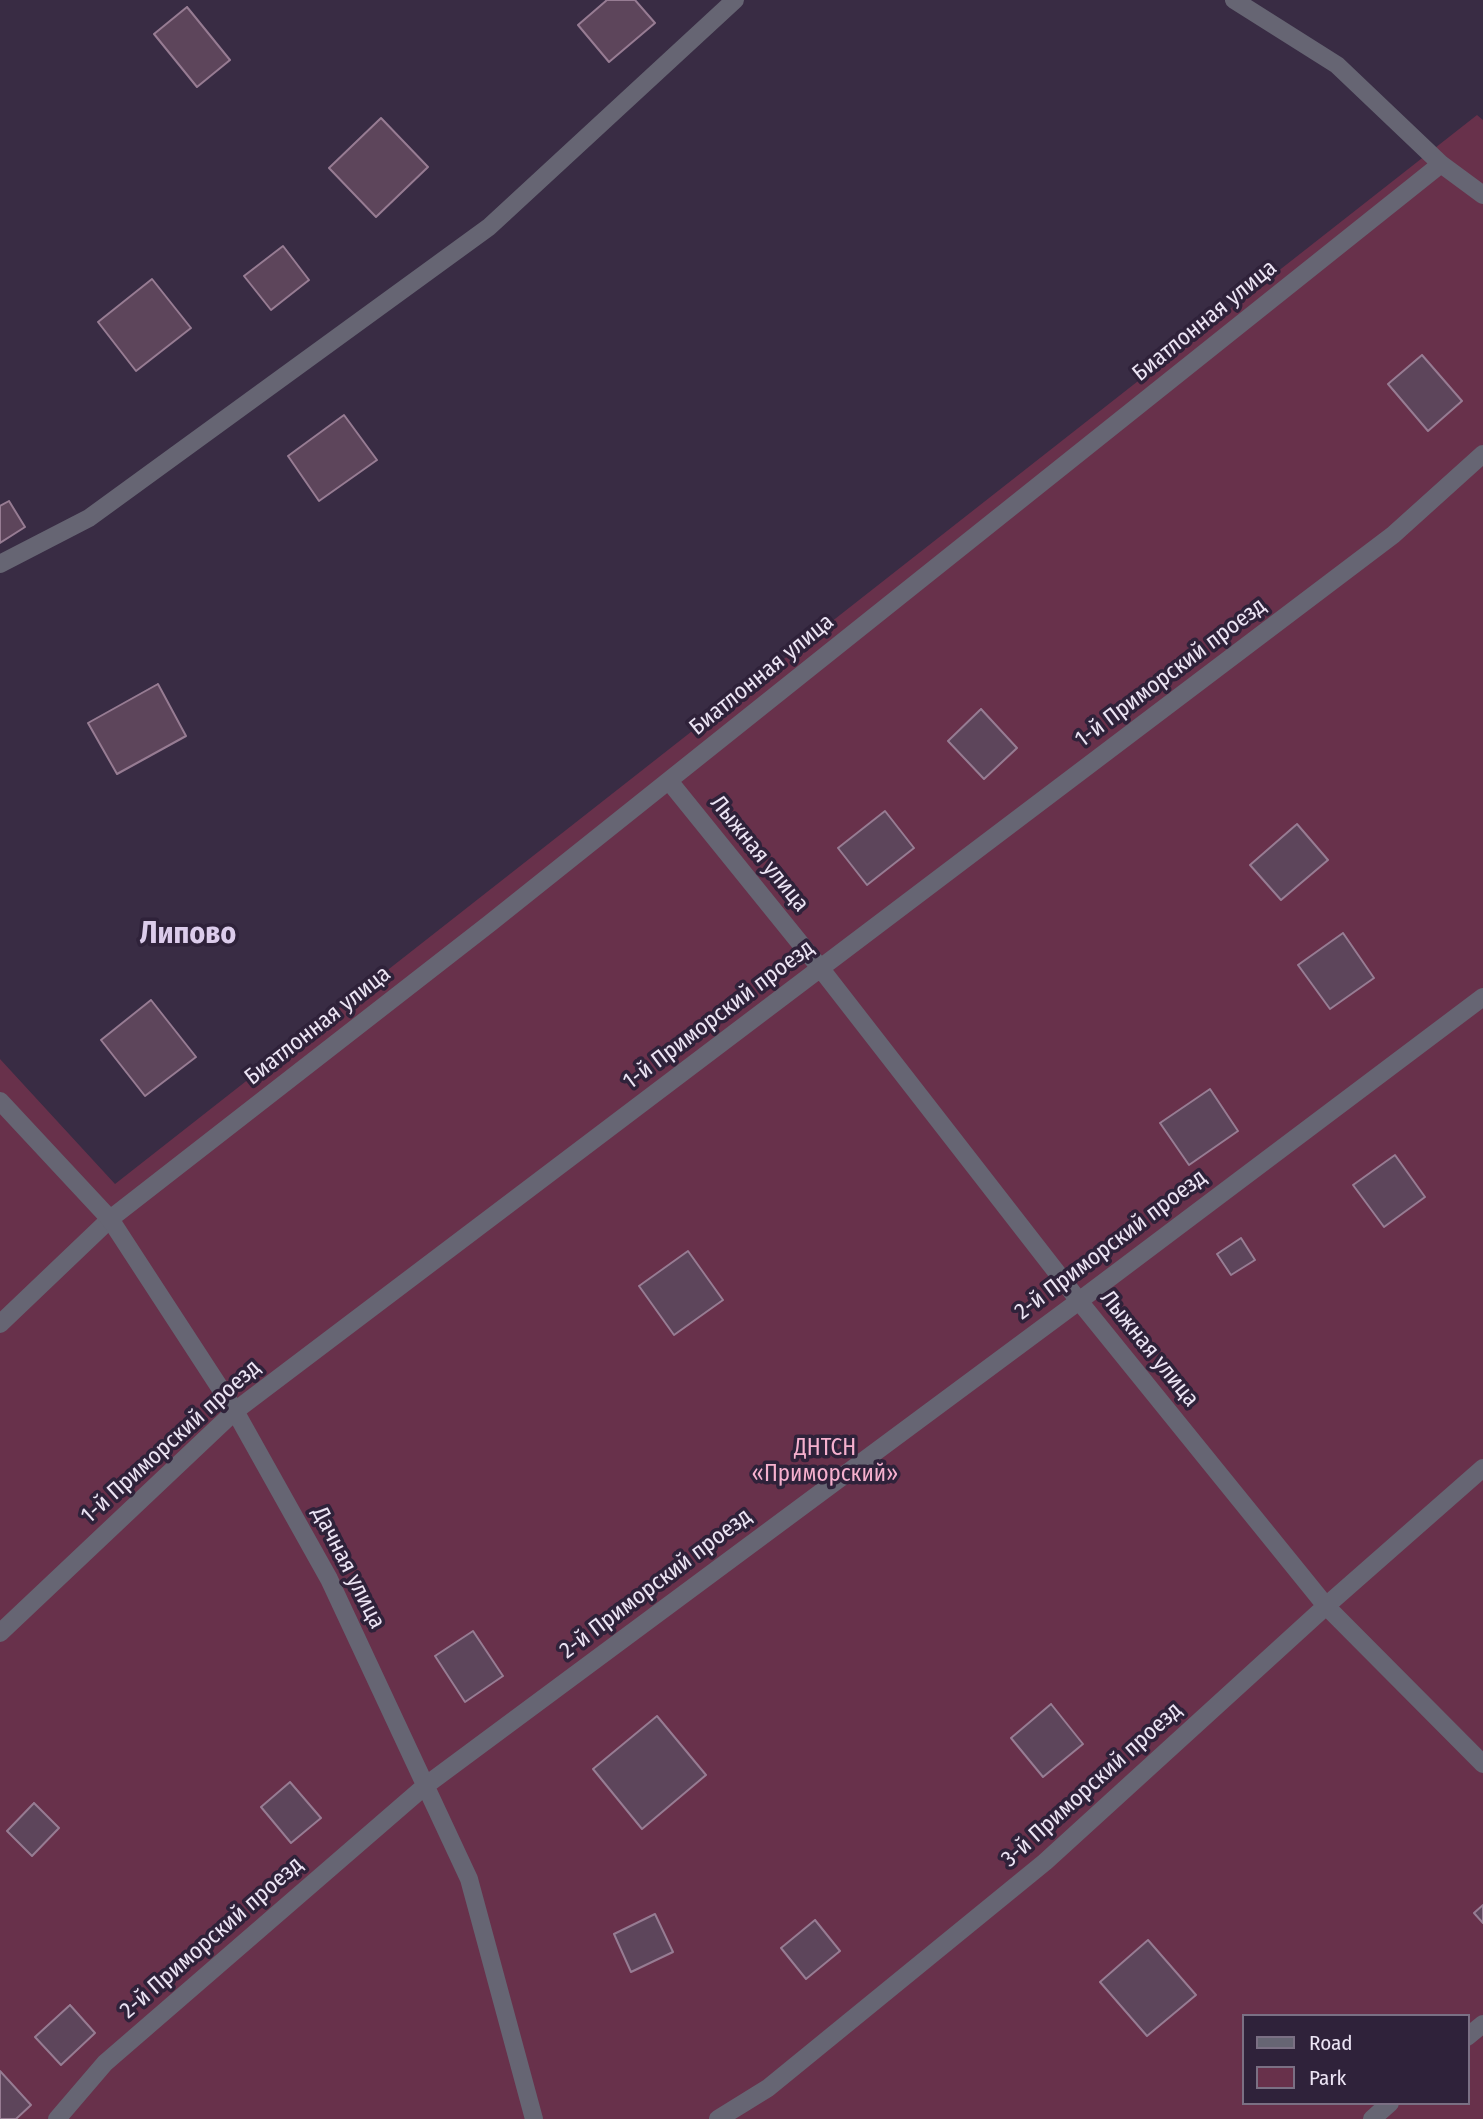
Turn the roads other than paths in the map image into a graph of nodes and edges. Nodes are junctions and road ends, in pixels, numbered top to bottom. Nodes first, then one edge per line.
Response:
1 (735, 0) edge
2 (1234, 0) edge
3 (1441, 164) junction
4 (1483, 195) edge
5 (1483, 454) edge
6 (0, 564) edge
7 (668, 781) junction
8 (821, 969) junction
9 (1483, 997) edge
10 (0, 1101) edge
11 (110, 1219) junction
12 (1079, 1301) junction
13 (0, 1324) edge
14 (235, 1411) junction
15 (1483, 1468) edge
16 (1326, 1606) junction
17 (0, 1633) edge
18 (1483, 1764) edge
19 (425, 1786) junction
20 (1483, 2024) edge
21 (1469, 2035) edge
22 (1388, 2105) edge
23 (57, 2119) edge
24 (534, 2119) edge
25 (718, 2119) edge
26 (1372, 2119) edge

1 - 6 street
2 - 3 street
3 - 4 street
3 - 7 street, Биатлонная улица
5 - 8 street, 1-й Приморский проезд
7 - 8 street, Лыжная улица
7 - 11 street, Биатлонная улица
8 - 12 street, Лыжная улица
8 - 14 street, 1-й Приморский проезд
9 - 12 street, 2-й Приморский проезд
10 - 11 street, Дачная улица
11 - 13 street, Биатлонная улица
11 - 14 street, Дачная улица
12 - 16 street, Лыжная улица
12 - 19 street, 2-й Приморский проезд
14 - 17 street, 1-й Приморский проезд
14 - 19 street, Дачная улица
15 - 16 street, 3-й Приморский проезд
16 - 18 street, Лыжная улица
16 - 25 street, 3-й Приморский проезд
19 - 23 street, 2-й Приморский проезд
19 - 24 street, Дачная улица
20 - 21 street
22 - 26 street

